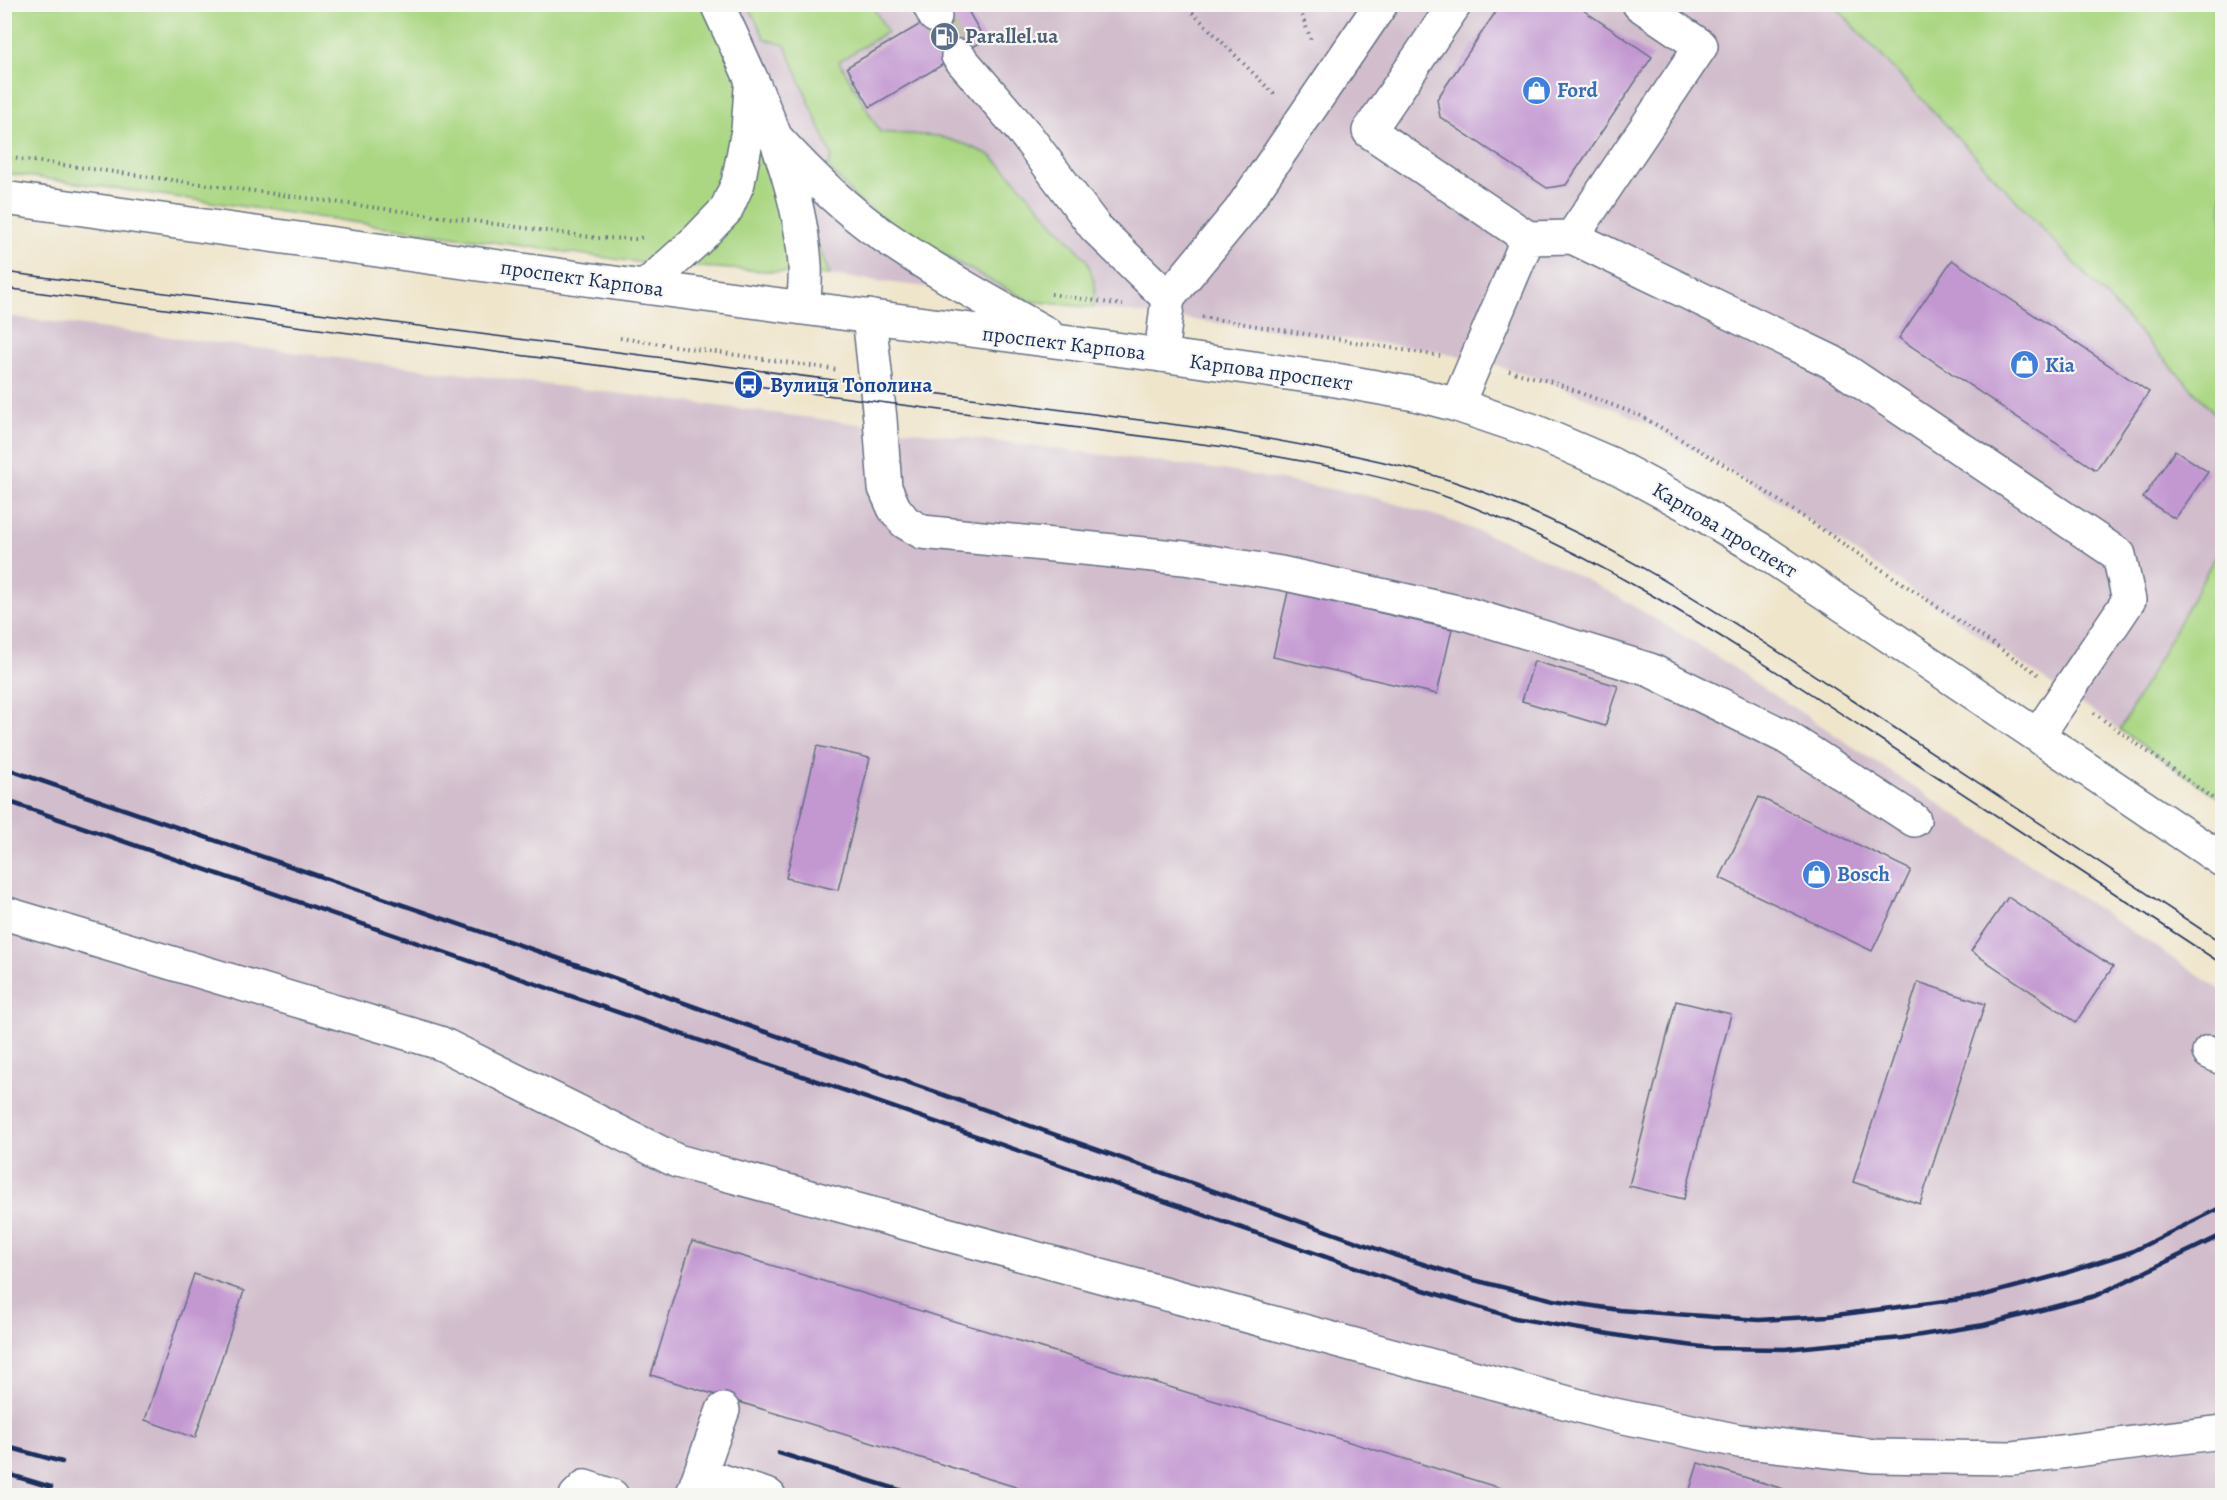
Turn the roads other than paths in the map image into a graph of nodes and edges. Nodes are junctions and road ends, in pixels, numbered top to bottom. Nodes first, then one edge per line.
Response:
1 (717, 4) edge
2 (1381, 4) edge
3 (1455, 4) edge
4 (1639, 4) edge
5 (958, 56) tunnel mouth
6 (752, 83) junction
7 (776, 138) junction
8 (4, 198) edge
9 (1572, 237) junction
10 (1528, 238) junction
11 (645, 287) junction
12 (1168, 298) junction
13 (804, 307) junction
14 (868, 316) junction
15 (1064, 344) junction
16 (1161, 355) junction
17 (1457, 405) junction
18 (2038, 735) junction
19 (1914, 820) dead end
20 (2223, 860) edge
21 (4, 913) edge
22 (723, 1410) dead end
23 (2223, 1432) edge
24 (696, 1485) edge
25 (576, 1496) edge
26 (612, 1496) edge
27 (770, 1496) edge

1 - 6 main road
2 - 12 main road
3 - 10 main road
4 - 9 main road
5 - 12 main road
6 - 7 main road
6 - 11 main road
7 - 13 main road
7 - 15 main road
8 - 11 main road, проспект Карпова
9 - 10 main road
9 - 18 main road
10 - 17 main road
11 - 13 main road, проспект Карпова
12 - 16 main road
13 - 14 main road, проспект Карпова
14 - 15 main road, проспект Карпова
14 - 19 main road
15 - 16 main road, проспект Карпова
16 - 17 main road, Карпова проспект
17 - 18 main road, Карпова проспект
18 - 20 main road, Карпова проспект
21 - 23 main road
22 - 24 main road
24 - 27 main road
25 - 26 main road

